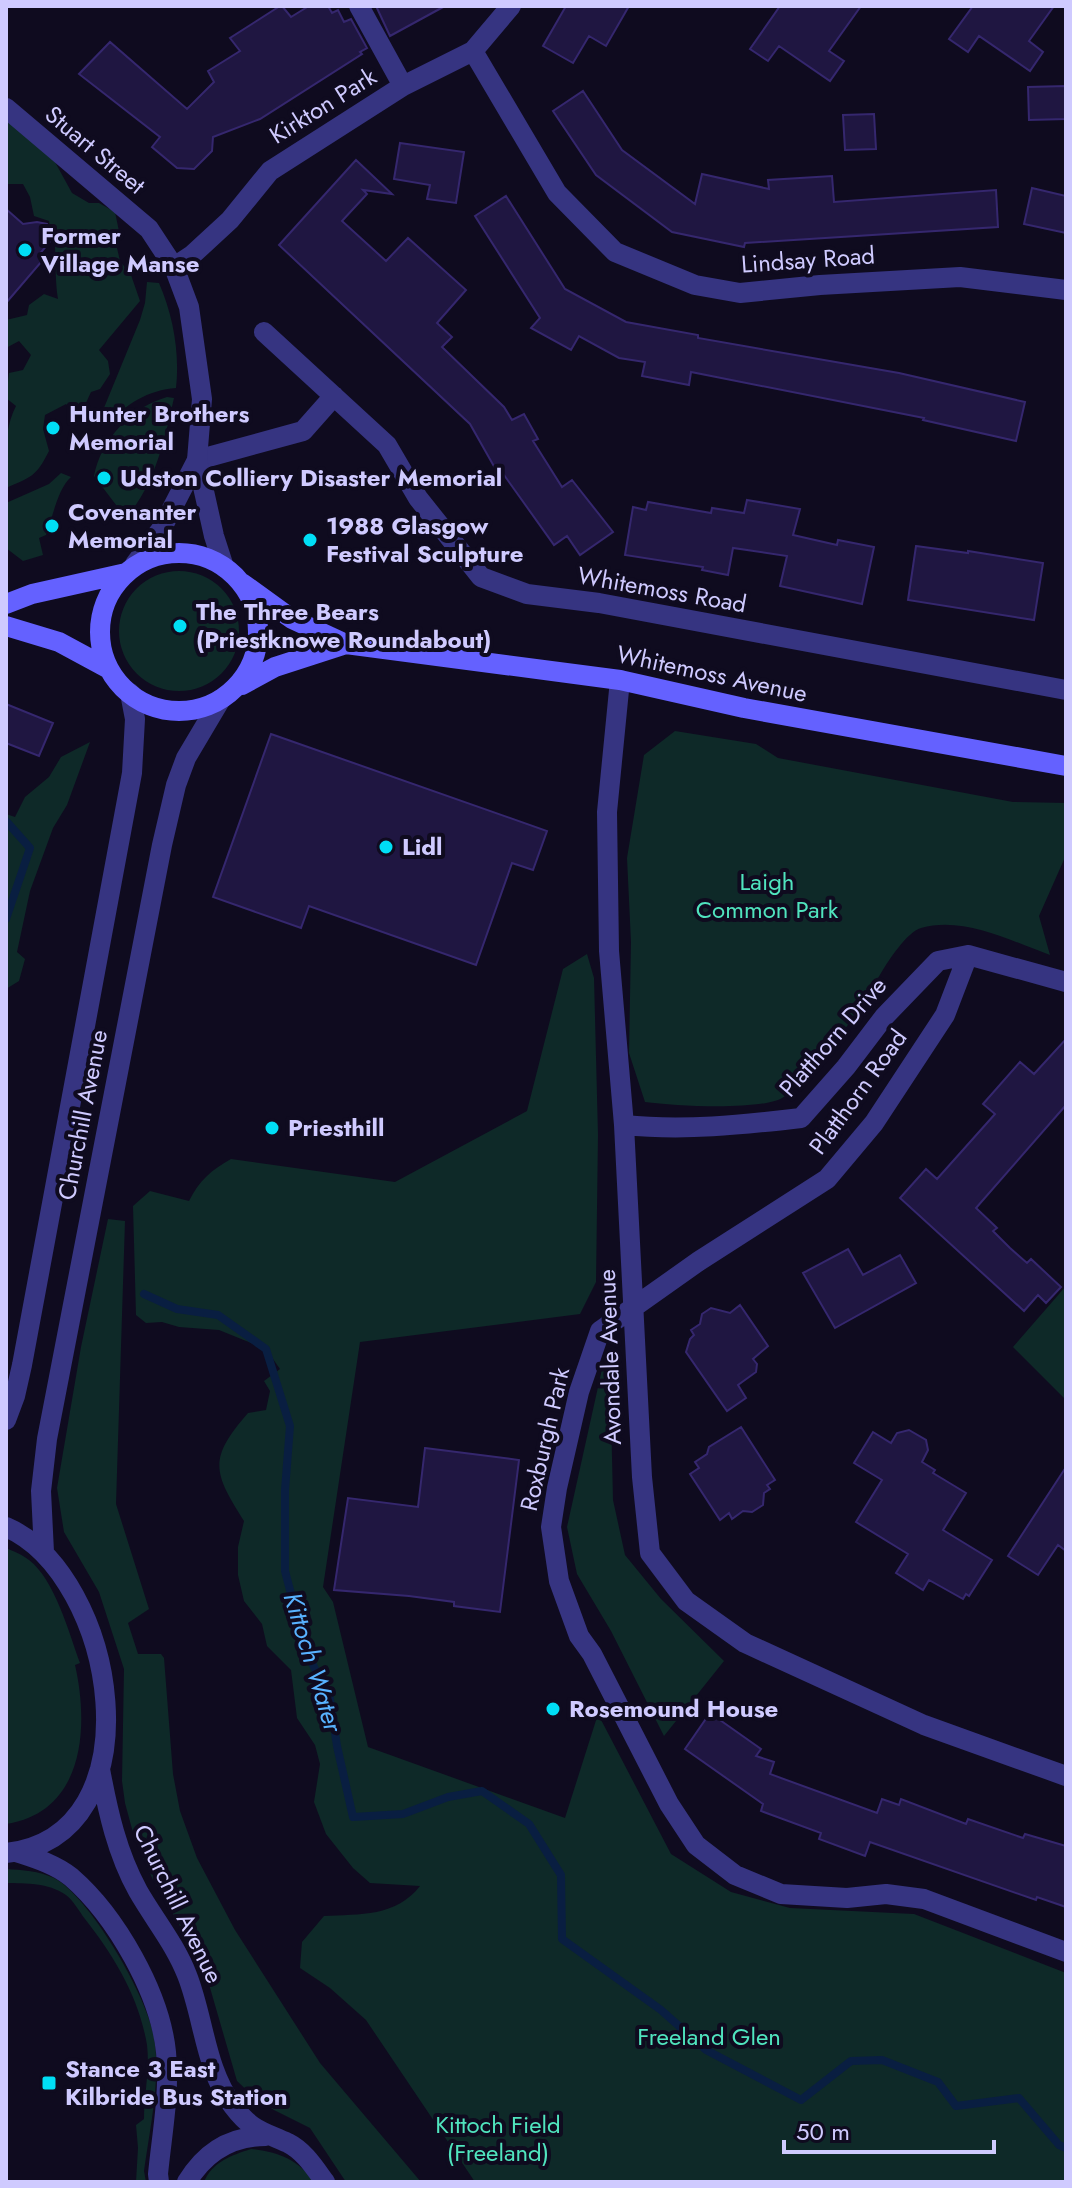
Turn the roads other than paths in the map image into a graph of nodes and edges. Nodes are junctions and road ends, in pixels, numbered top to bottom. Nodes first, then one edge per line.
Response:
1 (359, 6) edge
2 (511, 6) edge
3 (473, 51) junction
4 (403, 86) junction
5 (6, 108) edge
6 (174, 267) junction
7 (1066, 290) edge
8 (264, 332) dead end
9 (334, 396) junction
10 (197, 460) junction
11 (224, 567) junction
12 (131, 569) junction
13 (242, 583) junction
14 (6, 604) edge
15 (6, 626) edge
16 (346, 644) junction
17 (109, 669) junction
18 (620, 680) junction
19 (1066, 690) edge
20 (130, 693) junction
21 (228, 695) junction
22 (1066, 766) edge
23 (968, 955) junction
24 (1066, 982) edge
25 (624, 1125) junction
26 (634, 1308) junction
27 (6, 1420) edge
28 (6, 1527) edge
29 (44, 1552) junction
30 (100, 1769) junction
31 (1066, 1776) edge
32 (11, 1852) edge
33 (1066, 1952) edge
34 (266, 2136) junction
35 (159, 2182) edge
36 (187, 2182) edge
37 (325, 2182) edge

1 - 4 street
2 - 3 street, Kirkton Park
3 - 4 street, Kirkton Park
3 - 7 street, Lindsay Road
4 - 6 street, Kirkton Park
5 - 6 street, Stuart Street
6 - 10 street, Stuart Street
8 - 9 street, Whitemoss Road
9 - 10 street
9 - 19 street, Whitemoss Road
10 - 11 street, Stuart Street
10 - 12 street, Stuart Street
11 - 12 main road
11 - 13 main road
12 - 14 main road
12 - 17 main road
13 - 16 main road, Whitemoss Avenue
13 - 21 main road
15 - 17 main road
16 - 18 main road, Whitemoss Avenue
16 - 21 main road, Whitemoss Avenue
17 - 20 main road
18 - 22 main road, Whitemoss Avenue
18 - 25 street, Avondale Avenue
20 - 21 main road
20 - 27 street, Churchill Avenue
21 - 29 street, Churchill Avenue
23 - 24 street
23 - 25 street, Platthorn Drive
23 - 26 street, Platthorn Road
25 - 26 street, Avondale Avenue
26 - 31 street, Avondale Avenue
26 - 33 street, Roxburgh Park
28 - 29 street
29 - 30 street
30 - 32 street
30 - 34 street, Churchill Avenue
32 - 35 street
34 - 36 street
34 - 37 street, Churchill Avenue

